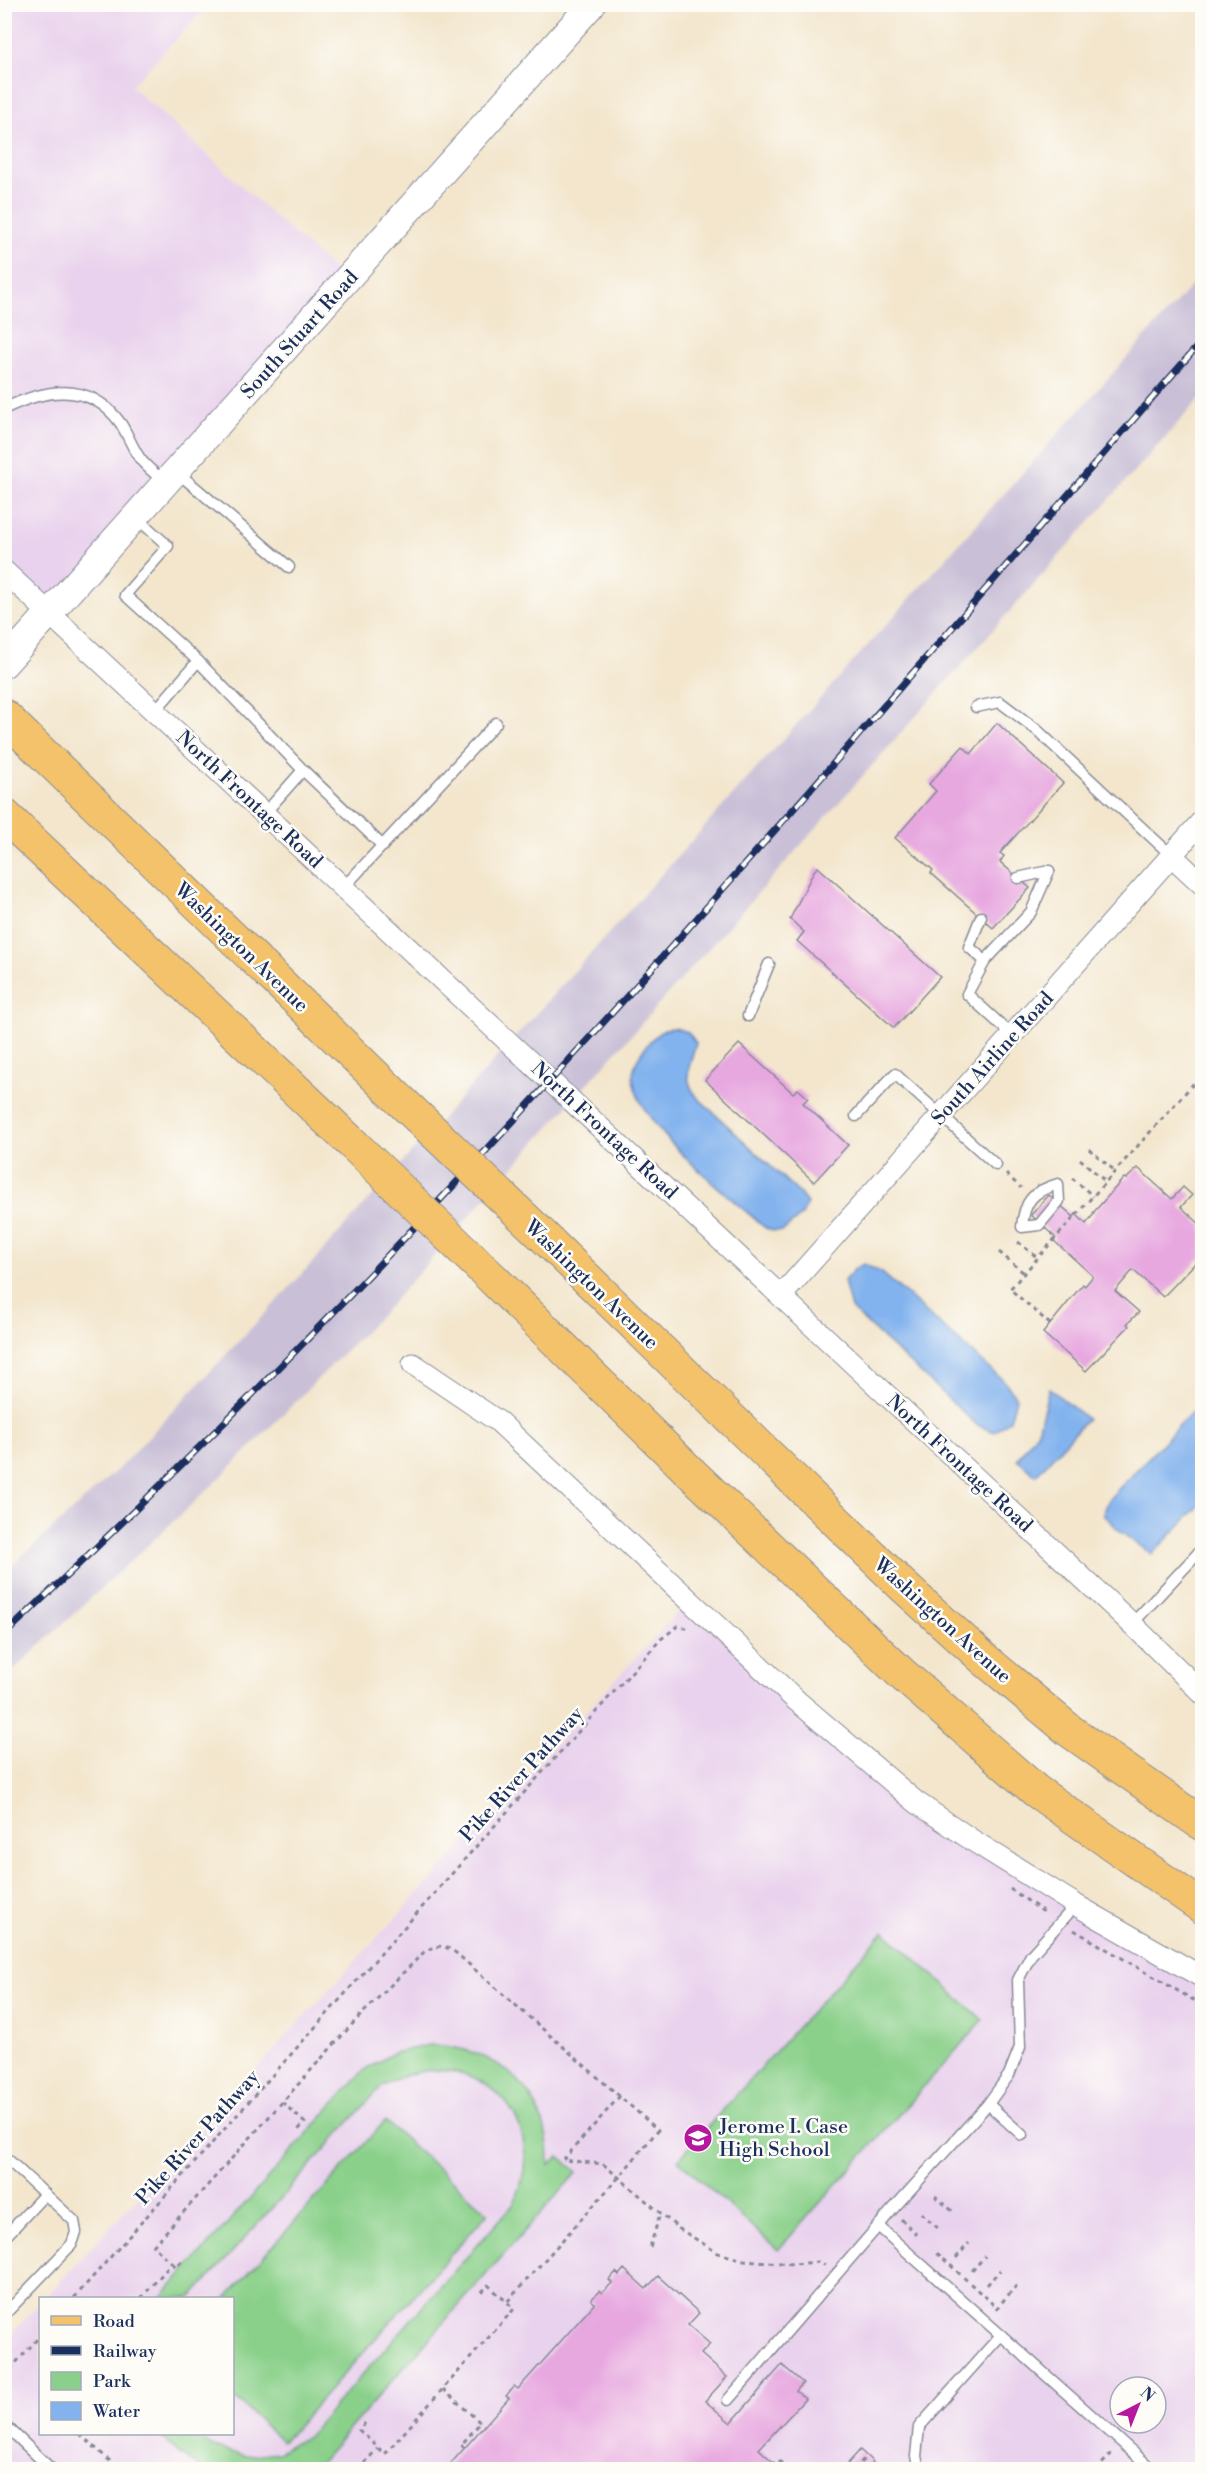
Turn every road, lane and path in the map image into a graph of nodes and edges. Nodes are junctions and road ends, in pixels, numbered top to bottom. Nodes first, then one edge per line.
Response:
1 (592, 4) edge
2 (4, 409) edge
3 (171, 477) junction
4 (136, 517) junction
5 (289, 567) dead end
6 (4, 571) edge
7 (50, 613) junction
8 (198, 662) junction
9 (4, 664) edge
10 (976, 707) dead end
11 (155, 711) junction
12 (10, 722) edge
13 (496, 723) dead end
14 (303, 770) junction
15 (265, 813) junction
16 (4, 815) edge
17 (1203, 821) edge
18 (382, 846) junction
19 (1172, 856) junction
20 (1018, 878) dead end
21 (1203, 884) edge
22 (344, 887) junction
23 (981, 917) dead end
24 (986, 961) junction
25 (769, 964) dead end
26 (748, 1016) dead end
27 (1012, 1035) junction
28 (1203, 1074) edge
29 (856, 1116) dead end
30 (941, 1116) junction
31 (1089, 1149) dead end
32 (1080, 1159) dead end
33 (996, 1165) joint
34 (1115, 1171) junction
35 (1067, 1174) dead end
36 (1106, 1182) junction
37 (1093, 1196) junction
38 (1032, 1198) dead end
39 (1013, 1237) dead end
40 (999, 1251) dead end
41 (1038, 1258) junction
42 (1024, 1273) junction
43 (781, 1296) junction
44 (1050, 1324) dead end
45 (413, 1364) dead end
46 (1203, 1550) edge
47 (1132, 1624) junction
48 (699, 1631) dead end
49 (1203, 1693) edge
50 (1203, 1824) edge
51 (1006, 1887) dead end
52 (1076, 1905) junction
53 (1203, 1906) edge
54 (1049, 1915) dead end
55 (1074, 1930) dead end
56 (1203, 1977) edge
57 (1203, 2006) edge
58 (620, 2096) junction
59 (282, 2102) junction
60 (988, 2104) junction
61 (298, 2130) dead end
62 (1022, 2135) dead end
63 (4, 2156) edge
64 (218, 2174) junction
65 (221, 2177) dead end
66 (619, 2177) junction
67 (45, 2194) junction
68 (935, 2196) dead end
69 (660, 2213) junction
70 (921, 2213) dead end
71 (955, 2213) dead end
72 (901, 2219) dead end
73 (878, 2226) junction
74 (940, 2230) dead end
75 (919, 2237) dead end
76 (4, 2238) edge
77 (969, 2242) dead end
78 (650, 2247) dead end
79 (937, 2253) dead end
80 (985, 2256) dead end
81 (956, 2258) dead end
82 (182, 2261) dead end
83 (172, 2263) junction
84 (825, 2265) dead end
85 (1000, 2270) dead end
86 (972, 2271) dead end
87 (987, 2285) dead end
88 (1017, 2285) dead end
89 (481, 2293) dead end
90 (75, 2297) edge
91 (142, 2297) edge
92 (507, 2302) junction
93 (997, 2308) junction
94 (993, 2313) dead end
95 (4, 2314) edge
96 (1001, 2335) junction
97 (39, 2337) edge
98 (4, 2376) edge
99 (443, 2389) junction
100 (728, 2400) dead end
101 (365, 2423) dead end
102 (4, 2424) edge
103 (82, 2435) edge
104 (378, 2448) junction
105 (465, 2448) dead end
106 (1113, 2451) dead end
107 (867, 2456) dead end
108 (779, 2461) dead end
109 (52, 2469) edge
110 (120, 2469) edge
111 (358, 2469) edge
112 (788, 2469) edge
113 (855, 2469) edge
114 (919, 2469) edge
115 (1096, 2469) edge
116 (1153, 2469) edge

1 - 3 street, South Stuart Road
2 - 3 lane
3 - 4 street, South Stuart Road
3 - 5 lane
4 - 7 street, South Stuart Road
4 - 8 lane
6 - 7 street, North Frontage Road
7 - 9 street, South Stuart Road
7 - 11 street, North Frontage Road
8 - 11 lane
8 - 14 lane
10 - 19 lane
11 - 15 street, North Frontage Road
12 - 50 main road, Washington Avenue, bridge
13 - 18 lane
14 - 15 lane
14 - 18 lane
15 - 22 street, North Frontage Road
16 - 53 main road, bridge
17 - 19 street, South Airline Road
18 - 22 lane
19 - 21 street
19 - 27 street, South Airline Road
20 - 24 lane
22 - 43 street, North Frontage Road
23 - 24 lane
24 - 27 lane
25 - 26 lane
27 - 30 street, South Airline Road
28 - 34 path
29 - 30 lane
30 - 33 lane
30 - 43 street, South Airline Road
31 - 34 path
32 - 36 path
33 - 38 path
34 - 36 path
35 - 37 path
36 - 37 path
37 - 41 path
39 - 41 path
40 - 42 path
41 - 42 path
42 - 44 path
43 - 47 street, North Frontage Road
45 - 52 street
46 - 47 lane
47 - 49 street, North Frontage Road
48 - 90 path, Pike River Pathway
51 - 54 path
52 - 56 street
52 - 60 lane
55 - 57 path
58 - 59 path
58 - 66 path
58 - 66 path
59 - 61 path
59 - 64 path
60 - 62 lane
60 - 73 lane
63 - 67 lane
64 - 65 path
64 - 83 path
66 - 69 path
66 - 92 path
67 - 76 lane
67 - 95 lane
68 - 71 path
69 - 78 path
69 - 84 path
70 - 74 path
72 - 75 path
73 - 96 lane
73 - 100 lane
77 - 81 path
79 - 93 path
80 - 86 path
82 - 83 path
83 - 91 path
85 - 87 path
88 - 93 path
89 - 92 path
92 - 99 path
93 - 94 path
96 - 114 lane
96 - 116 lane
97 - 98 path
99 - 104 path
99 - 105 path
101 - 104 path
102 - 109 lane
103 - 110 path
104 - 111 path
106 - 115 path
107 - 113 path
108 - 112 path

